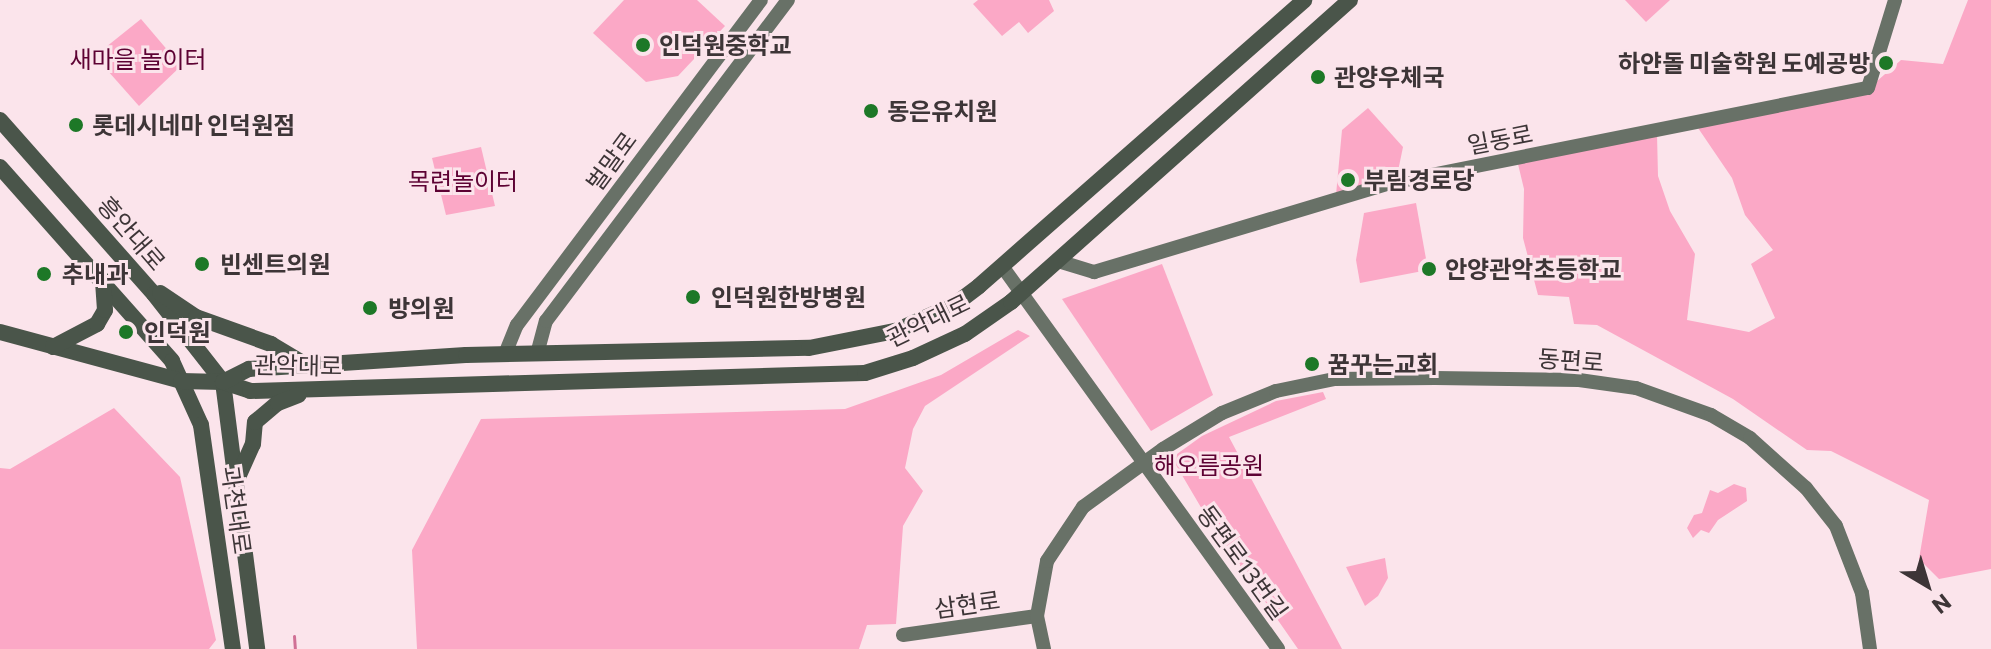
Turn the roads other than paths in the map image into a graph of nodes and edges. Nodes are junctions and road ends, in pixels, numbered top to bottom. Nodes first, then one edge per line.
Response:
1 (761, 0) edge
2 (788, 0) edge
3 (1304, 0) edge
4 (1350, 0) edge
5 (1895, 0) edge
6 (0, 120) edge
7 (0, 167) edge
8 (1058, 261) junction
9 (1002, 266) junction
10 (103, 280) junction
11 (143, 282) junction
12 (1022, 293) junction
13 (0, 332) edge
14 (53, 347) junction
15 (505, 354) junction
16 (537, 354) junction
17 (308, 366) junction
18 (181, 381) junction
19 (223, 382) junction
20 (309, 391) junction
21 (1144, 462) junction
22 (239, 477) junction
23 (1037, 616) junction
24 (903, 635) dead end
25 (233, 649) edge
26 (257, 649) edge
27 (1044, 649) edge
28 (1278, 649) edge
29 (1870, 649) edge

1 - 15 street, 벌말로
2 - 16 street, 벌말로
3 - 9 main road, 관악대로
4 - 8 main road, 관악대로
5 - 8 street, 일동로
6 - 11 main road, 흥안대로
7 - 10 main road
8 - 12 main road, 관악대로
9 - 12 street
9 - 16 main road, 관악대로
10 - 14 main road
10 - 18 main road
11 - 17 main road
11 - 19 main road, 흥안대로
12 - 20 main road, 관악대로
12 - 21 street
13 - 14 main road
14 - 18 main road
15 - 16 main road, 관악대로
15 - 17 main road, 관악대로
17 - 19 main road, 관악대로
18 - 19 main road
18 - 25 main road, 과천대로
19 - 20 main road, 관악대로
19 - 22 main road, 과천대로
20 - 22 main road
21 - 23 street, 동편로
21 - 28 street, 동편로13번길
21 - 29 street, 동편로
22 - 26 main road, 과천대로
23 - 24 street, 삼현로
23 - 27 street, 동편로

